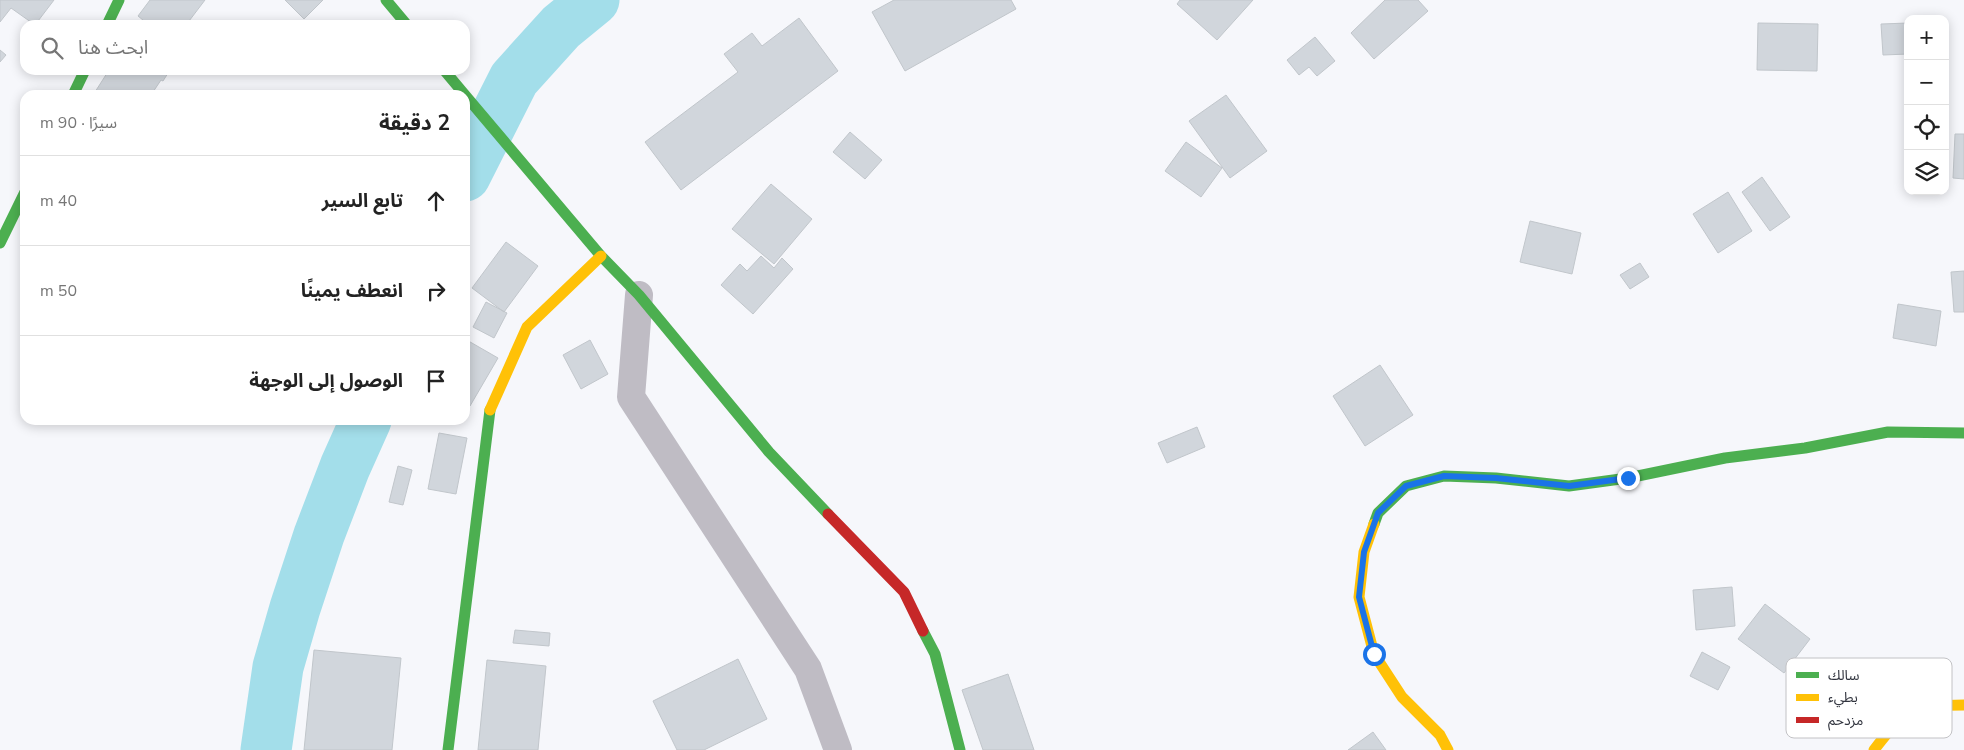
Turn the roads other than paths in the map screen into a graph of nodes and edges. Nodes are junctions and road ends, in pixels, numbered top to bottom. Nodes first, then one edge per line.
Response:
1 (119, 0) edge
2 (386, 0) edge
3 (109, 20) edge
4 (403, 20) edge
5 (83, 75) edge
6 (448, 75) edge
7 (75, 90) edge
8 (461, 90) edge
9 (470, 101) edge
10 (20, 202) edge
11 (0, 243) edge
12 (600, 256) junction
13 (639, 295) junction
14 (1964, 433) edge
15 (1882, 738) edge
16 (448, 750) edge
17 (838, 750) edge
18 (960, 750) edge
19 (1448, 750) edge
20 (1874, 750) edge

1 - 3 main road
2 - 4 main road
5 - 7 main road
6 - 8 main road
9 - 12 main road
10 - 11 main road
12 - 13 main road
12 - 16 main road
13 - 17 street
13 - 18 main road
14 - 19 main road
15 - 20 main road

